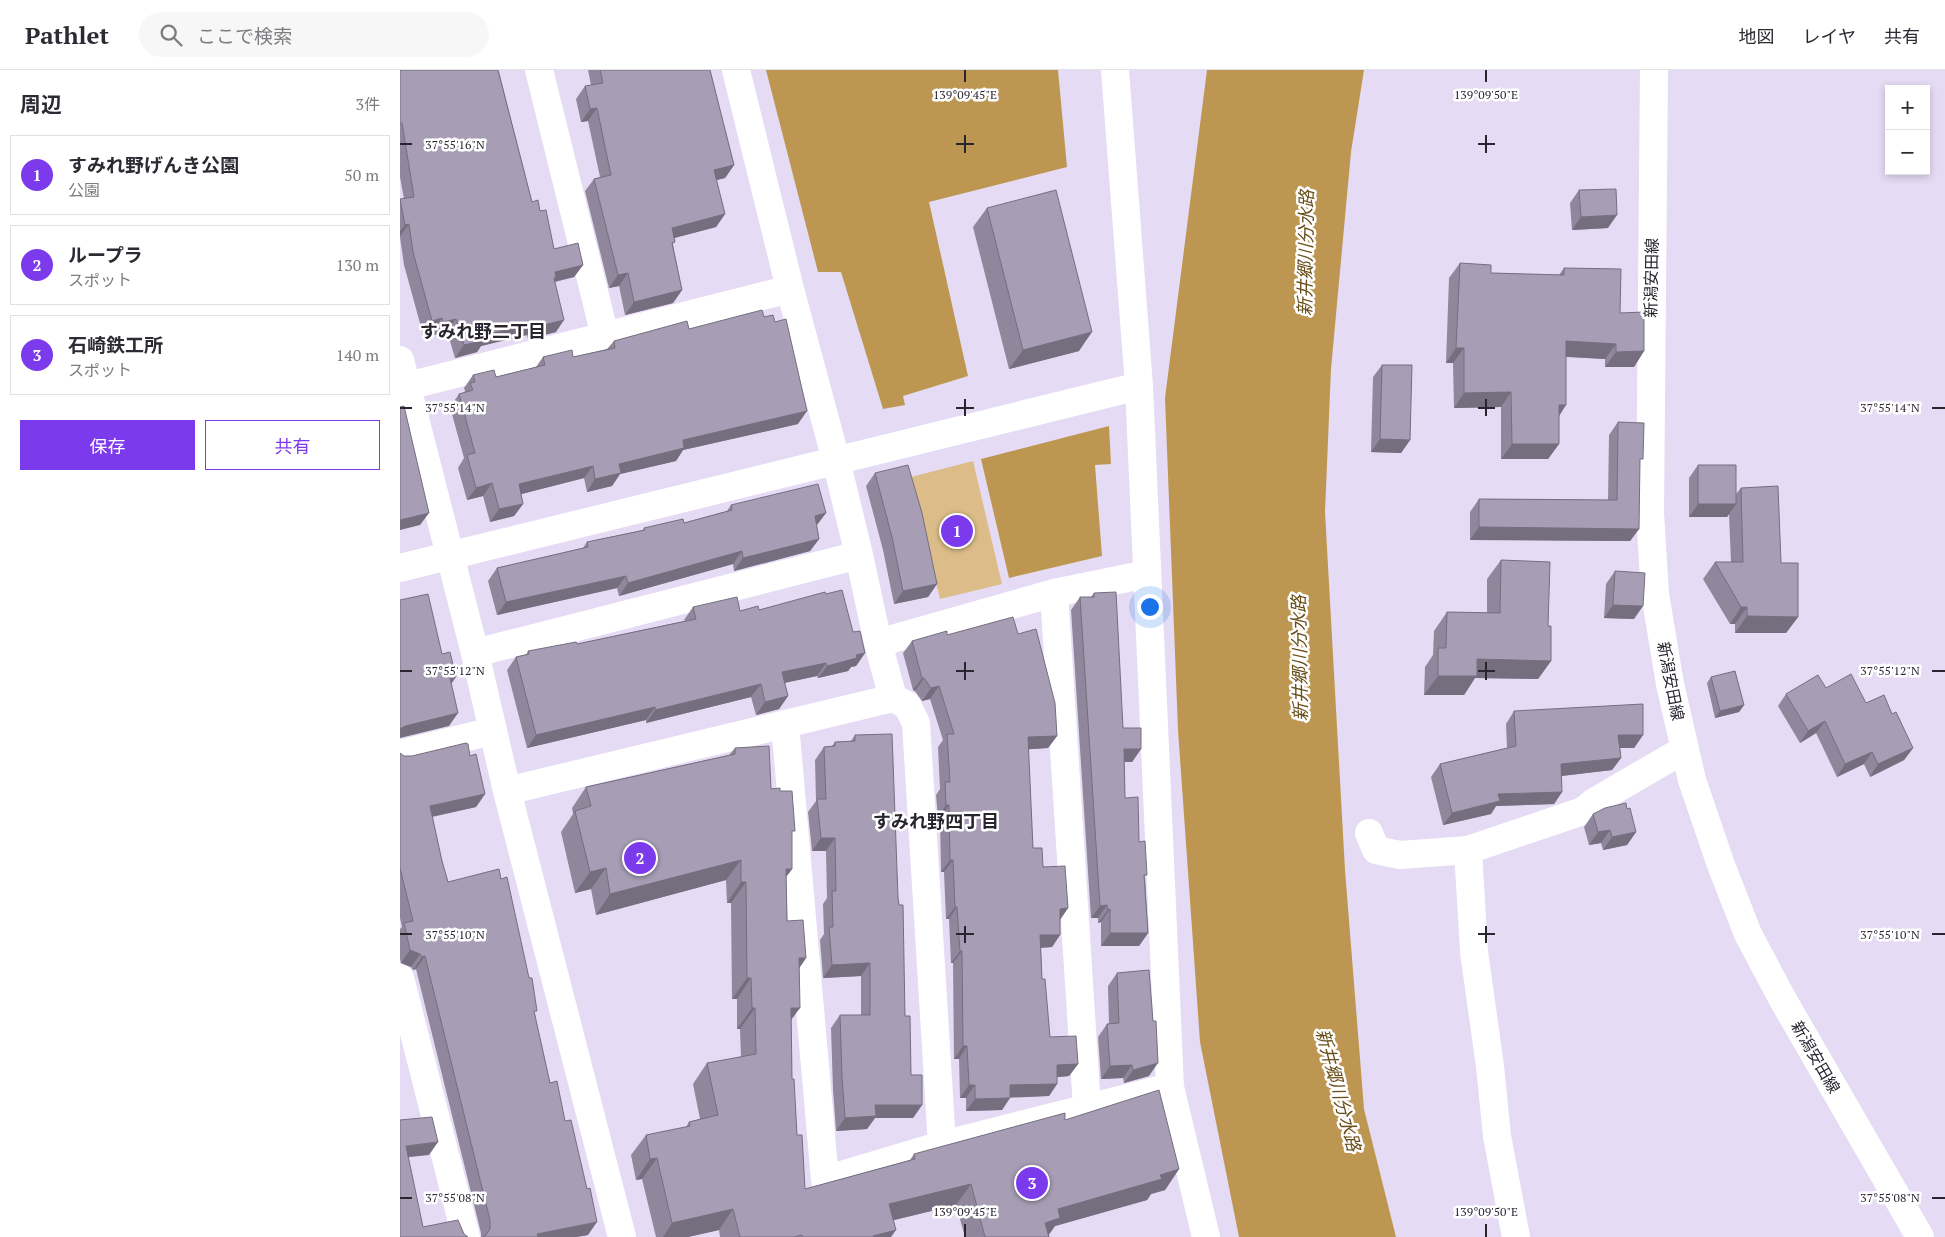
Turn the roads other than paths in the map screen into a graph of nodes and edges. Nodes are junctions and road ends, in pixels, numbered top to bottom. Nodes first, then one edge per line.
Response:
1 (539, 70) edge
2 (736, 70) edge
3 (1115, 70) edge
4 (1654, 70) edge
5 (790, 289) junction
6 (605, 336) junction
7 (400, 360) edge
8 (1139, 386) junction
9 (404, 387) edge
10 (836, 460) junction
11 (450, 555) junction
12 (859, 555) junction
13 (400, 568) edge
14 (1147, 574) junction
15 (1054, 593) junction
16 (878, 643) junction
17 (475, 653) junction
18 (893, 698) junction
19 (785, 724) junction
20 (492, 731) junction
21 (1685, 749) junction
22 (400, 754) edge
23 (507, 791) junction
24 (1369, 833) dead end
25 (1468, 850) junction
26 (400, 978) edge
27 (1170, 1087) junction
28 (1087, 1108) junction
29 (942, 1145) junction
30 (466, 1237) edge
31 (622, 1237) edge
32 (1206, 1237) edge
33 (1516, 1237) edge
34 (1920, 1237) edge

1 - 6 street
2 - 5 street
3 - 8 street
4 - 21 street, 新潟安田線
5 - 6 street
5 - 10 street
6 - 9 street
7 - 9 street
8 - 10 street
8 - 14 street
9 - 11 street
10 - 11 street
10 - 12 street
11 - 13 street
11 - 17 street
12 - 16 street
12 - 17 street
14 - 15 street
14 - 27 street
15 - 16 street
15 - 28 street
16 - 18 street
17 - 20 street
18 - 19 street
18 - 29 street
19 - 23 street
19 - 29 street
20 - 22 street
20 - 23 street
21 - 25 street
21 - 34 street, 新潟安田線
23 - 31 street
24 - 25 street
25 - 33 street
26 - 30 street
27 - 28 street
27 - 32 street
28 - 29 street

